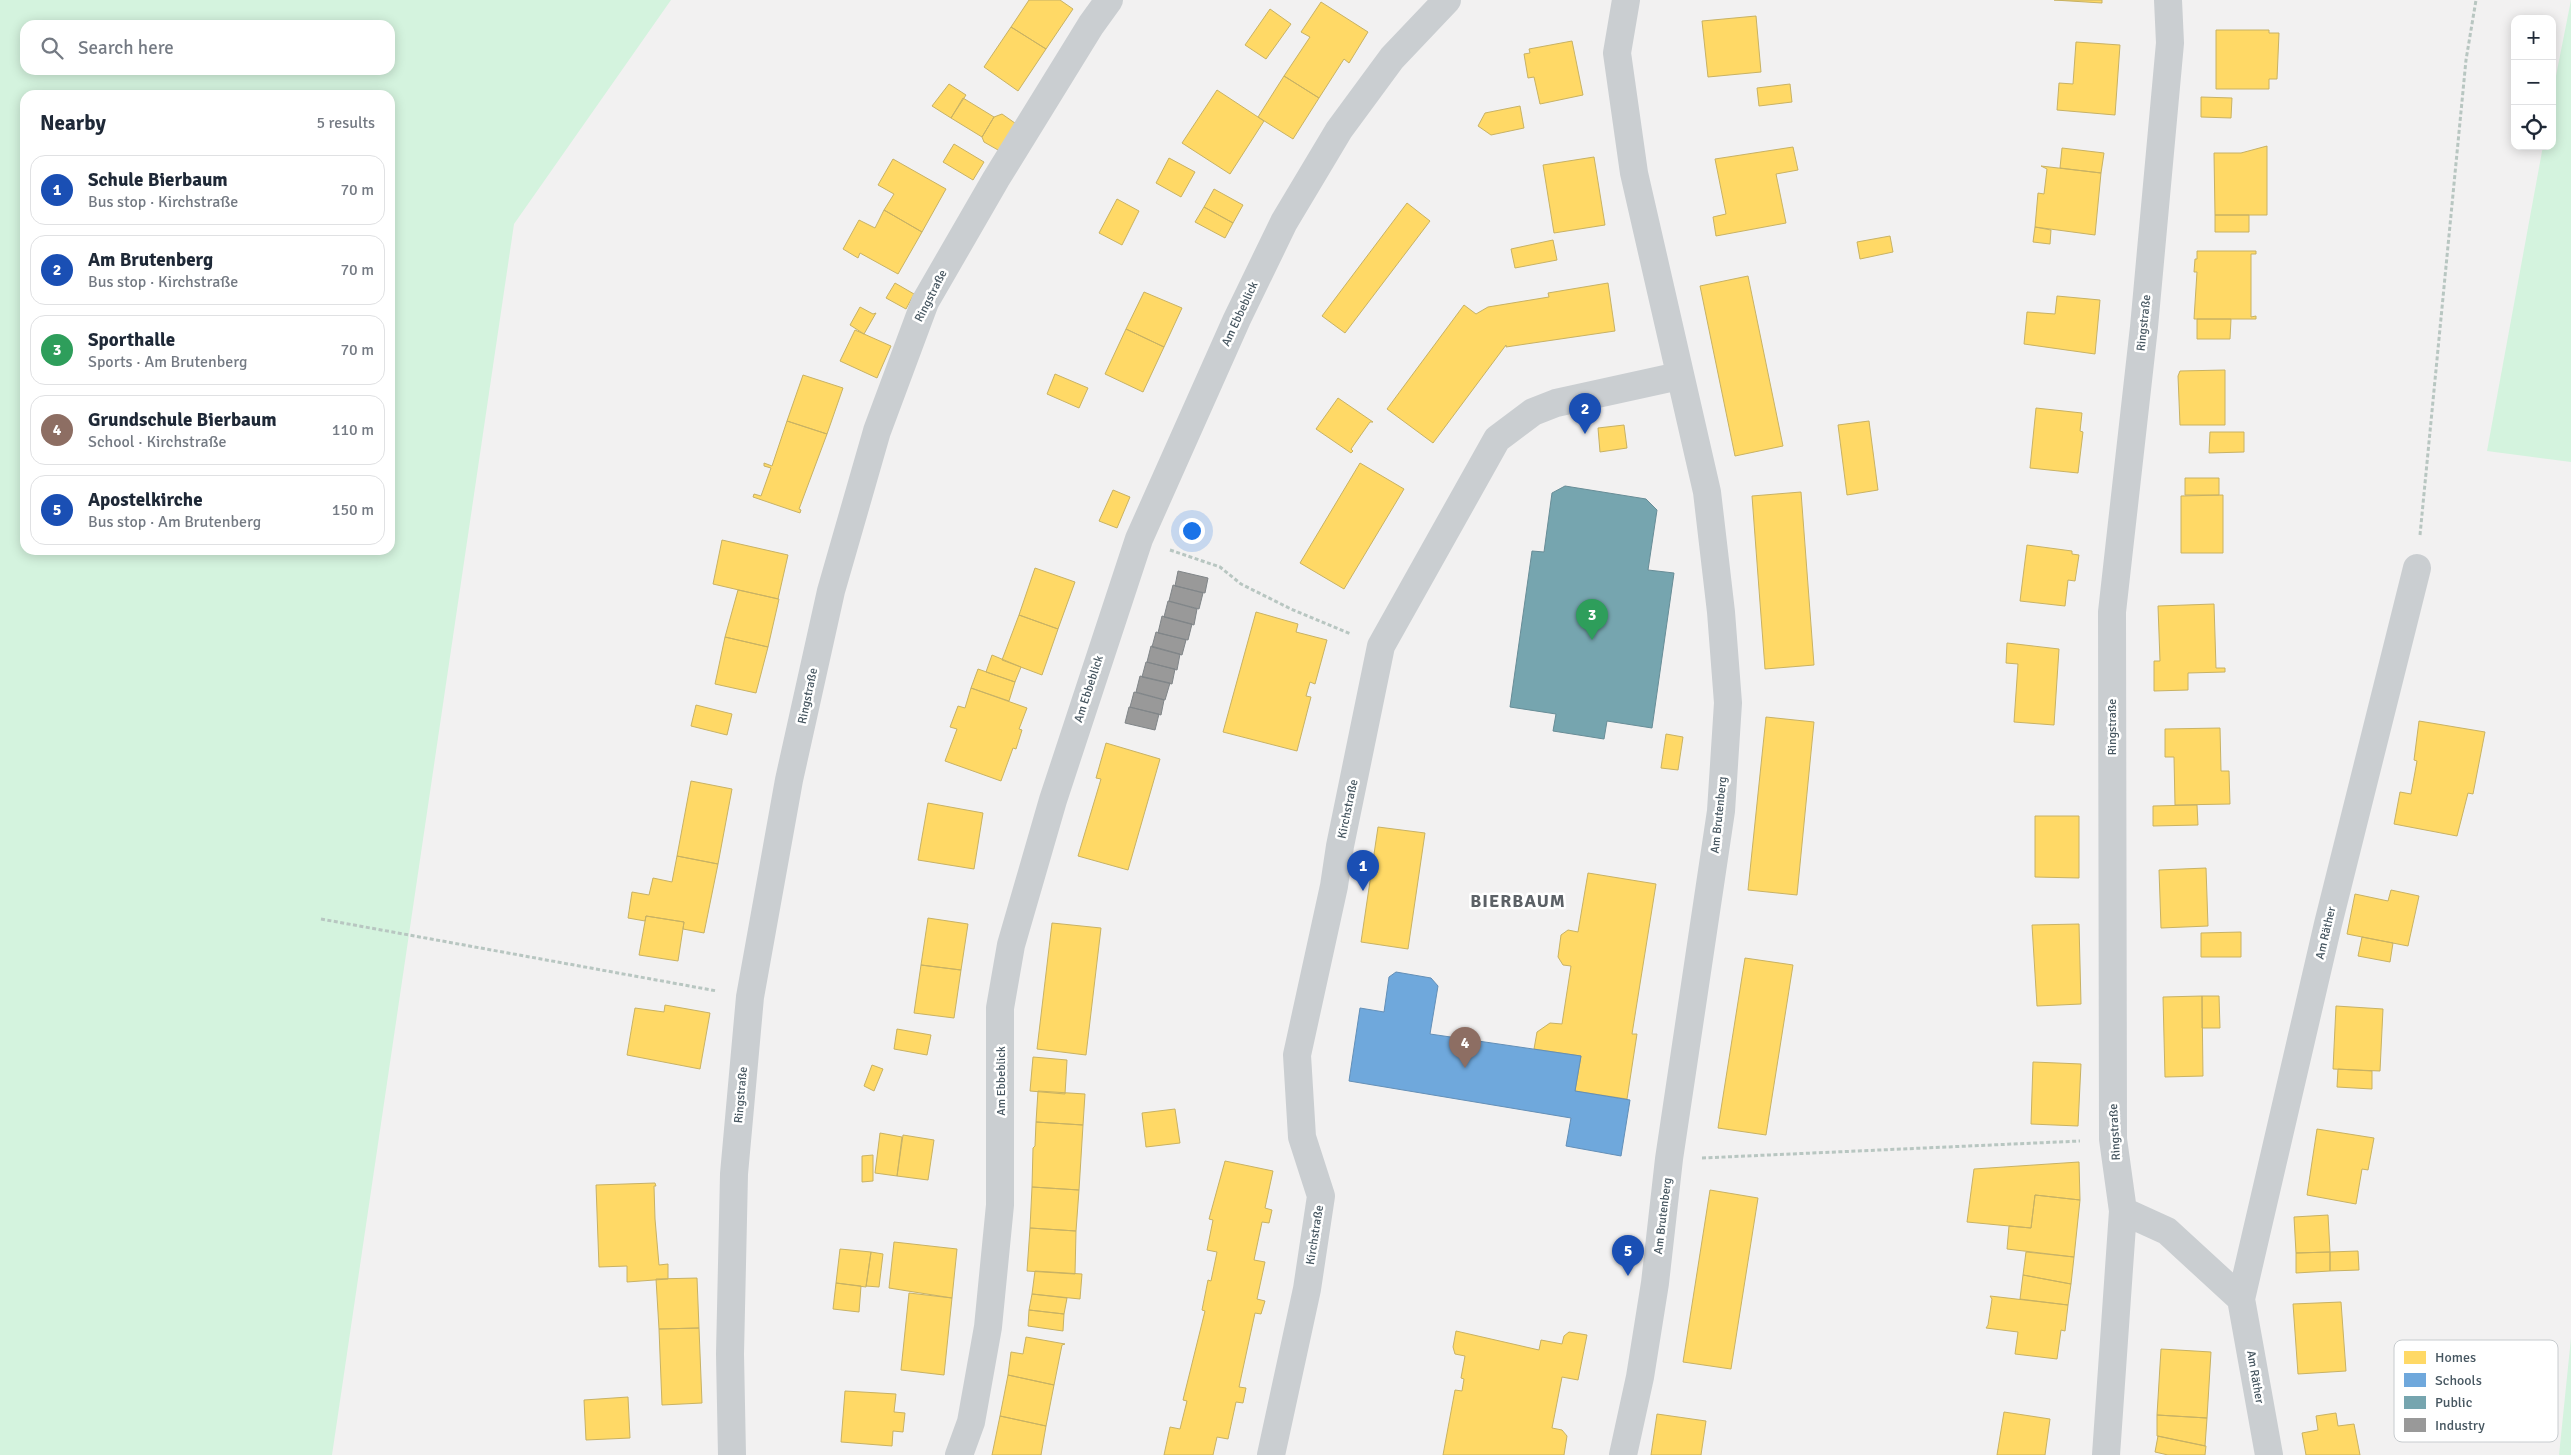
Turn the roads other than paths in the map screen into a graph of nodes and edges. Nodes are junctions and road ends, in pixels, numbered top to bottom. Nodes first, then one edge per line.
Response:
1 (1109, 0) edge
2 (1447, 0) edge
3 (1626, 0) edge
4 (2168, 0) edge
5 (1679, 376) junction
6 (2417, 568) road end
7 (2123, 1211) junction
8 (2241, 1299) junction
9 (732, 1455) edge
10 (959, 1455) edge
11 (1271, 1455) edge
12 (1622, 1455) edge
13 (2106, 1455) edge
14 (2269, 1455) edge

1 - 9 street, Ringstraße
2 - 10 street, Am Ebbeblick
3 - 5 street, Am Brutenberg
4 - 7 street, Ringstraße
5 - 11 street, Kirchstraße
5 - 12 street, Am Brutenberg
6 - 8 street, Am Räther
7 - 8 street
7 - 13 street, Ringstraße
8 - 14 street, Am Räther

